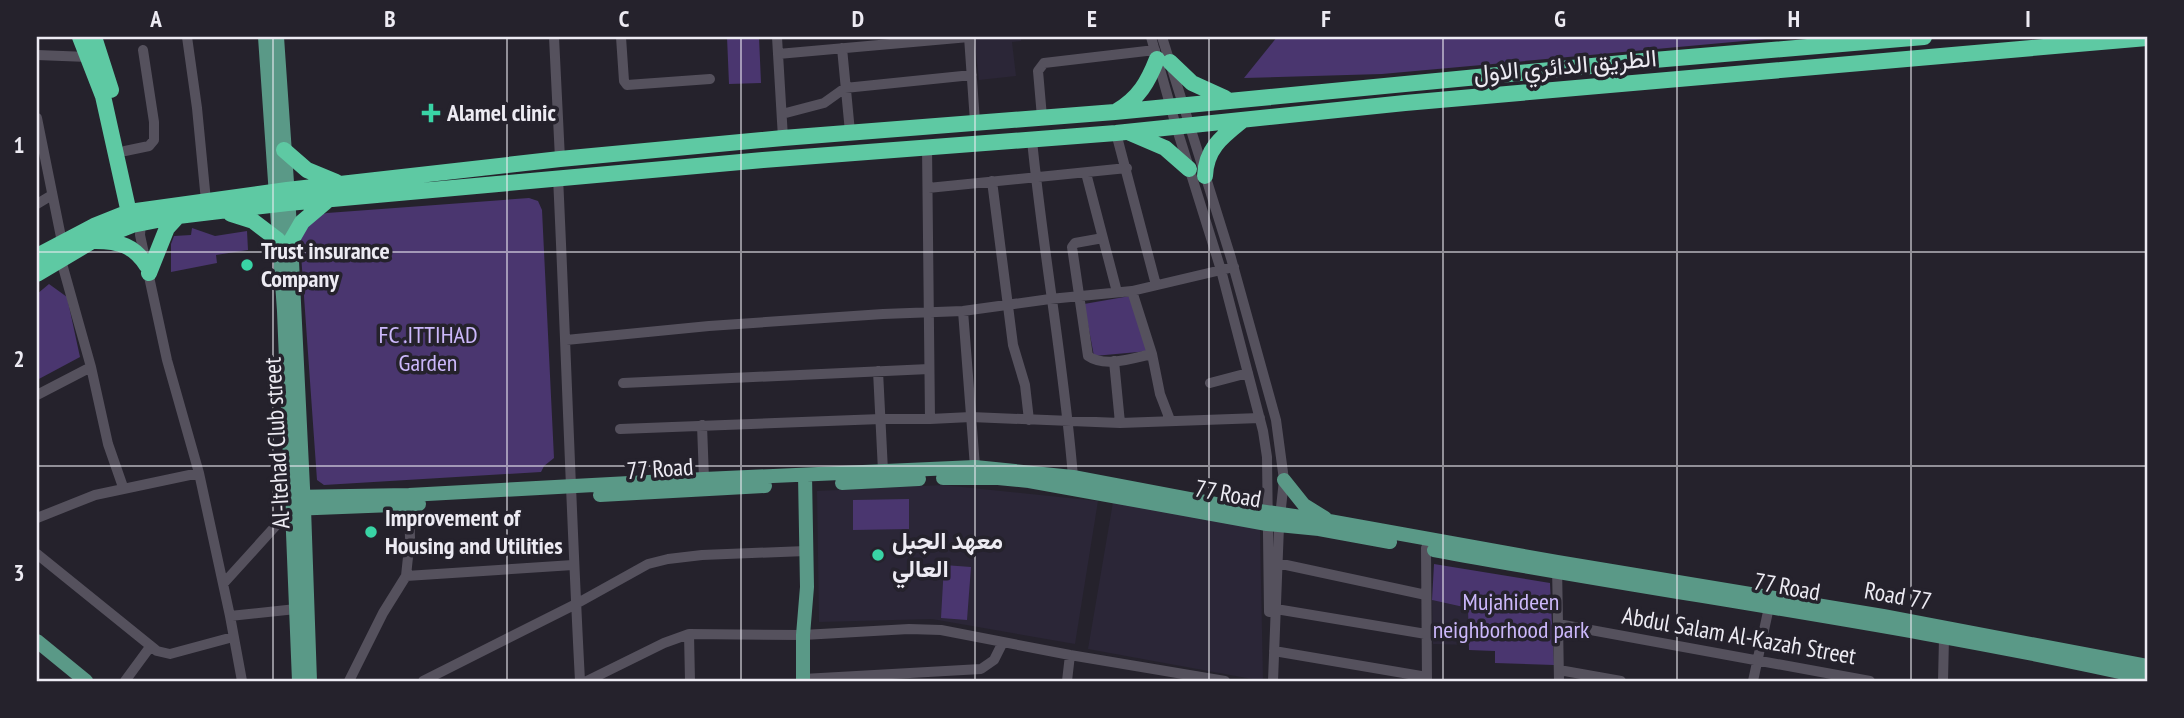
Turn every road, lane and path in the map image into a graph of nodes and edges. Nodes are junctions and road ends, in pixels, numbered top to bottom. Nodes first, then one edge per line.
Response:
1 (80, 37) edge
2 (94, 37) edge
3 (187, 37) edge
4 (265, 37) edge
5 (277, 37) edge
6 (554, 37) edge
7 (621, 37) edge
8 (776, 37) edge
9 (969, 37) edge
10 (1151, 37) edge
11 (1162, 37) edge
12 (1924, 37) edge
13 (2147, 38) edge
14 (901, 40) edge
15 (842, 48) junction
16 (143, 50) dead end
17 (778, 54) junction
18 (37, 55) edge
19 (88, 57) junction
20 (1160, 57) junction
21 (972, 75) junction
22 (710, 79) dead end
23 (845, 88) junction
24 (1231, 99) junction
25 (1177, 105) junction
26 (1115, 112) junction
27 (782, 114) junction
28 (1042, 117) junction
29 (37, 118) edge
30 (1244, 119) junction
31 (975, 122) junction
32 (1182, 126) junction
33 (849, 132) junction
34 (1122, 132) junction
35 (783, 138) junction
36 (1032, 140) junction
37 (927, 146) junction
38 (125, 150) junction
39 (284, 150) junction
40 (41, 157) edge
41 (560, 159) junction
42 (1127, 168) junction
43 (1189, 169) junction
44 (1086, 173) junction
45 (1205, 176) junction
46 (558, 177) junction
47 (1035, 177) junction
48 (992, 181) junction
49 (346, 184) junction
50 (928, 188) junction
51 (52, 195) junction
52 (281, 197) junction
53 (329, 200) junction
54 (206, 201) junction
55 (37, 204) edge
56 (222, 212) junction
57 (178, 216) junction
58 (136, 220) junction
59 (1103, 238) junction
60 (94, 240) junction
61 (284, 241) junction
62 (62, 242) junction
63 (37, 256) edge
64 (61, 260) junction
65 (1234, 267) junction
66 (148, 269) junction
67 (1221, 270) junction
68 (37, 274) edge
69 (1156, 285) junction
70 (1132, 291) junction
71 (1116, 292) junction
72 (1078, 296) junction
73 (1050, 299) junction
74 (1008, 304) junction
75 (963, 311) junction
76 (928, 314) junction
77 (566, 340) junction
78 (1152, 355) junction
79 (1114, 361) junction
80 (91, 367) junction
81 (929, 369) junction
82 (878, 371) junction
83 (1248, 373) junction
84 (623, 383) dead end
85 (1210, 383) dead end
86 (37, 395) edge
87 (971, 417) junction
88 (1261, 418) junction
89 (881, 419) junction
90 (930, 419) junction
91 (1029, 420) junction
92 (1170, 420) junction
93 (1069, 422) junction
94 (1120, 423) junction
95 (702, 425) junction
96 (620, 429) dead end
97 (975, 467) junction
98 (883, 471) junction
99 (199, 473) junction
100 (1073, 477) junction
101 (704, 478) junction
102 (805, 480) junction
103 (1284, 480) junction
104 (123, 488) junction
105 (571, 492) junction
106 (297, 502) junction
107 (409, 504) junction
108 (37, 518) edge
109 (1274, 519) junction
110 (1329, 521) junction
111 (1426, 548) junction
112 (806, 551) junction
113 (37, 554) edge
114 (1277, 563) junction
115 (573, 565) junction
116 (1557, 567) junction
117 (406, 576) junction
118 (223, 584) junction
119 (1426, 594) junction
120 (576, 604) junction
121 (1769, 607) junction
122 (296, 609) junction
123 (1276, 609) junction
124 (230, 616) junction
125 (1882, 621) junction
126 (1558, 624) junction
127 (689, 634) junction
128 (1426, 634) junction
129 (803, 635) junction
130 (233, 637) junction
131 (1944, 638) junction
132 (37, 641) edge
133 (1003, 642) junction
134 (150, 646) junction
135 (1274, 651) junction
136 (1070, 655) junction
137 (1757, 661) junction
138 (2147, 667) edge
139 (1559, 676) edge
140 (895, 678) edge
141 (2147, 678) edge
142 (859, 679) edge
143 (1427, 679) edge
144 (803, 680) edge
145 (86, 681) edge
146 (125, 681) edge
147 (242, 681) edge
148 (299, 681) edge
149 (310, 681) edge
150 (349, 681) edge
151 (423, 681) edge
152 (580, 681) edge
153 (587, 681) edge
154 (690, 681) edge
155 (1067, 681) edge
156 (1225, 681) edge
157 (1271, 681) edge
158 (1621, 681) edge
159 (1753, 681) edge
160 (1870, 681) edge
161 (1943, 681) edge

1 - 19 highway
2 - 38 highway
3 - 54 street
4 - 52 main road
5 - 39 main road
6 - 41 street
7 - 22 street
8 - 17 street
9 - 14 street
9 - 21 street
10 - 20 street
11 - 20 street
12 - 24 highway, الطريق الدائري الاول
13 - 30 highway, الطريق الدائري الاول
14 - 15 street
15 - 17 street
15 - 23 street
16 - 38 street
17 - 27 street
18 - 19 street
19 - 58 highway
20 - 24 highway
20 - 25 street
20 - 26 highway
20 - 28 street
21 - 23 street
21 - 31 street
23 - 27 street
23 - 33 street
24 - 25 highway, الطريق الدائري الاول
25 - 26 highway, الطريق الدائري الاول
25 - 32 street
26 - 28 highway, الطريق الدائري الاول
27 - 35 street
28 - 31 highway, الطريق الدائري الاول
29 - 40 street
30 - 32 highway, الطريق الدائري الاول
30 - 45 highway
31 - 33 highway, الطريق الدائري الاول
32 - 34 highway, الطريق الدائري الاول
32 - 43 street
32 - 45 street
33 - 35 highway, الطريق الدائري الاول
34 - 36 highway, الطريق الدائري الاول
34 - 42 street
34 - 43 highway
35 - 41 highway, الطريق الدائري الاول
36 - 37 highway, الطريق الدائري الاول
36 - 47 street
37 - 46 highway, الطريق الدائري الاول
37 - 50 street
38 - 58 highway
39 - 49 highway
39 - 52 main road
40 - 51 street
41 - 49 highway, الطريق الدائري الاول
42 - 44 street
42 - 69 street
43 - 67 street
44 - 47 street
44 - 59 street
45 - 65 street
46 - 53 highway, الطريق الدائري الاول
46 - 77 street
47 - 48 street
47 - 73 street
48 - 50 street
48 - 74 street
49 - 52 highway, الطريق الدائري الاول
50 - 76 street
51 - 55 street
51 - 62 street
52 - 53 highway, الطريق الدائري الاول
52 - 54 highway
52 - 56 highway
52 - 61 main road, Al-Itehad Club street
53 - 61 highway
54 - 58 highway
56 - 57 highway
56 - 61 highway
57 - 58 highway
57 - 66 highway
58 - 60 highway
58 - 62 highway
58 - 66 street
59 - 71 street
59 - 72 street
60 - 64 highway
60 - 66 highway
61 - 106 main road, Al-Itehad Club street
62 - 63 highway
64 - 68 highway
64 - 80 street
65 - 67 street
65 - 103 street
66 - 99 street
67 - 69 street
67 - 83 street
69 - 70 street
70 - 71 street
70 - 78 street
71 - 72 street
72 - 73 street
72 - 79 street
73 - 74 street
73 - 93 street
74 - 75 street
74 - 91 street
75 - 76 street
75 - 87 street
76 - 77 street
76 - 81 street
77 - 105 street
78 - 79 street
78 - 92 street
79 - 94 street
80 - 86 street
80 - 104 street
81 - 82 street
81 - 90 street
82 - 84 street
82 - 89 street
83 - 85 street
83 - 88 street
87 - 90 street
87 - 91 street
87 - 97 street
88 - 92 street
88 - 109 street
89 - 90 street
89 - 95 street
89 - 98 street
91 - 93 street
92 - 94 street
93 - 94 street
93 - 100 street
95 - 96 street
95 - 101 street
97 - 98 main road
97 - 100 main road
98 - 102 main road
99 - 104 street
99 - 118 street
100 - 109 main road
101 - 102 main road
101 - 105 main road
102 - 105 main road, 77 Road
102 - 109 main road, 77 Road
102 - 112 main road
103 - 109 street
103 - 110 main road
104 - 108 street
105 - 106 main road
105 - 107 main road, 77 Road
105 - 115 street
106 - 107 main road, 77 Road
106 - 118 street
106 - 122 main road, Al-Itehad Club street
106 - 149 main road, Al-Itehad Club street
107 - 117 street
109 - 110 main road
109 - 111 main road, 77 Road
109 - 114 street
109 - 157 street
110 - 116 main road
111 - 116 main road, 77 Road
111 - 119 street
112 - 120 street
112 - 129 main road
113 - 134 street
114 - 119 street
114 - 123 street
115 - 117 street
115 - 120 street
116 - 121 main road, 77 Road
116 - 125 main road, Road 77
116 - 126 street
117 - 150 street
118 - 124 street
119 - 128 street
120 - 151 street
120 - 152 street
121 - 125 main road, 77 Road
121 - 137 street
122 - 124 street
122 - 148 main road, Al-Itehad Club street
123 - 128 street
123 - 135 street
124 - 130 street
125 - 131 main road, 77 Road
125 - 138 main road, Road 77
126 - 137 street, Abdul Salam Al-Kazah Street
126 - 139 street
127 - 129 street
127 - 153 street
127 - 154 street
128 - 143 street
129 - 133 street
129 - 144 main road
130 - 134 street
130 - 147 street
131 - 141 main road, 77 Road
131 - 161 street
132 - 145 main road
133 - 136 street
133 - 140 street
134 - 146 street
135 - 143 street
135 - 157 street
136 - 155 street
136 - 156 street
137 - 159 street
137 - 160 street, Abdul Salam Al-Kazah Street
139 - 158 street
140 - 142 street
142 - 144 street

